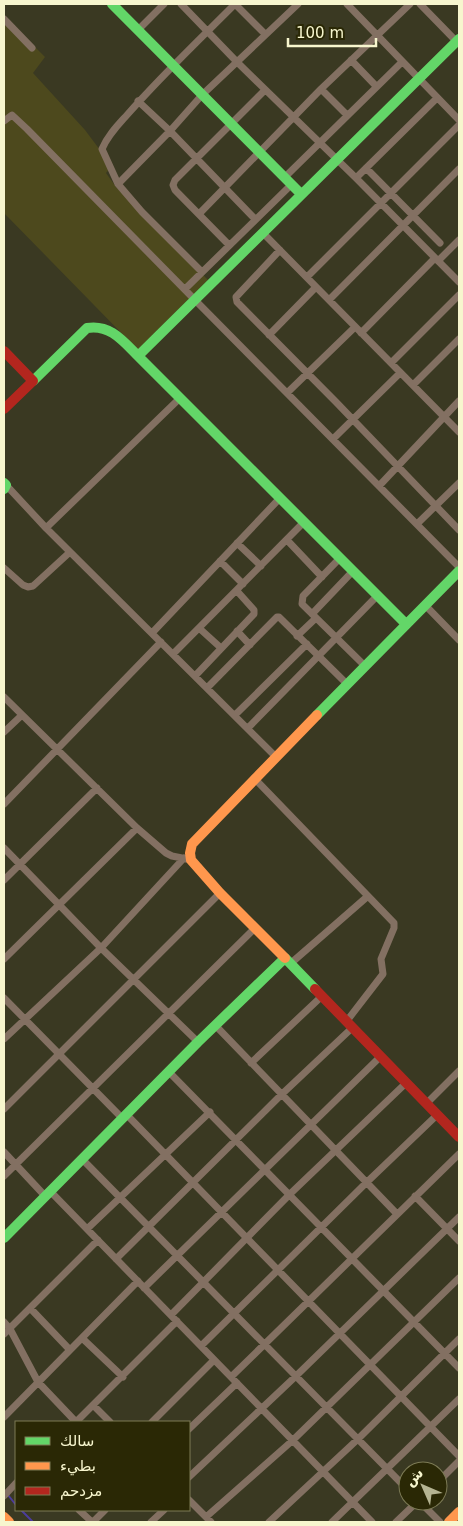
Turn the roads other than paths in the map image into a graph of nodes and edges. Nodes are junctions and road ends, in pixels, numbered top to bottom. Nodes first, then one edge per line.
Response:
1 (112, 4) edge
2 (164, 4) edge
3 (181, 4) edge
4 (235, 4) edge
5 (348, 4) edge
6 (410, 4) edge
7 (420, 4) edge
8 (295, 5) edge
9 (4, 19) edge
10 (138, 30) junction
11 (207, 32) junction
12 (265, 34) junction
13 (377, 36) junction
14 (458, 40) edge
15 (32, 48) dead end
16 (351, 60) junction
17 (237, 62) junction
18 (402, 62) junction
19 (174, 65) junction
20 (418, 80) junction
21 (376, 86) junction
22 (320, 89) junction
23 (265, 90) junction
24 (202, 95) junction
25 (437, 98) junction
26 (138, 102) junction
27 (347, 115) junction
28 (294, 117) junction
29 (459, 120) edge
30 (4, 122) edge
31 (231, 123) junction
32 (459, 125) edge
33 (170, 131) junction
34 (319, 143) junction
35 (260, 152) junction
36 (196, 158) junction
37 (336, 160) junction
38 (366, 168) junction
39 (459, 169) edge
40 (356, 178) junction
41 (288, 180) junction
42 (118, 184) junction
43 (224, 187) junction
44 (390, 193) junction
45 (301, 194) junction
46 (380, 203) junction
47 (199, 214) junction
48 (413, 215) junction
49 (255, 219) junction
50 (403, 225) junction
51 (262, 233) junction
52 (459, 240) edge
53 (440, 243) dead end
54 (230, 245) junction
55 (280, 250) junction
56 (436, 259) junction
57 (202, 272) junction
58 (307, 277) junction
59 (459, 282) edge
60 (316, 287) junction
61 (185, 289) junction
62 (459, 295) edge
63 (195, 300) junction
64 (330, 300) junction
65 (355, 327) junction
66 (361, 332) junction
67 (269, 335) junction
68 (459, 339) edge
69 (4, 351) edge
70 (138, 356) junction
71 (391, 363) junction
72 (307, 373) junction
73 (400, 373) junction
74 (33, 381) junction
75 (412, 385) junction
76 (287, 393) junction
77 (180, 398) junction
78 (459, 401) edge
79 (4, 409) edge
80 (445, 417) junction
81 (353, 420) junction
82 (459, 432) edge
83 (333, 439) junction
84 (398, 466) junction
85 (459, 483) edge
86 (4, 486) edge
87 (379, 486) junction
88 (280, 498) junction
89 (436, 506) junction
90 (304, 522) junction
91 (417, 524) junction
92 (46, 528) junction
93 (459, 530) edge
94 (287, 540) junction
95 (237, 543) junction
96 (70, 552) junction
97 (340, 558) junction
98 (220, 561) junction
99 (261, 566) junction
100 (459, 567) edge
101 (4, 568) edge
102 (353, 571) junction
103 (459, 571) edge
104 (322, 577) junction
105 (243, 584) junction
106 (236, 591) junction
107 (378, 596) junction
108 (425, 605) junction
109 (314, 616) junction
110 (406, 624) junction
111 (200, 628) junction
112 (237, 632) junction
113 (152, 633) junction
114 (297, 636) junction
115 (337, 638) junction
116 (459, 640) edge
117 (160, 642) junction
118 (306, 644) junction
119 (250, 645) junction
120 (221, 648) junction
121 (173, 654) junction
122 (319, 656) junction
123 (364, 666) junction
124 (195, 676) junction
125 (347, 684) junction
126 (207, 688) junction
127 (4, 697) edge
128 (22, 715) junction
129 (234, 716) junction
130 (248, 728) junction
131 (4, 732) edge
132 (58, 750) junction
133 (275, 756) junction
134 (254, 778) junction
135 (97, 788) junction
136 (4, 804) edge
137 (137, 828) junction
138 (4, 848) edge
139 (188, 859) junction
140 (19, 864) junction
141 (4, 880) edge
142 (220, 893) junction
143 (368, 896) junction
144 (58, 905) junction
145 (255, 928) junction
146 (101, 948) junction
147 (4, 958) edge
148 (287, 961) junction
149 (135, 980) junction
150 (322, 996) junction
151 (4, 998) edge
152 (168, 1013) junction
153 (24, 1020) junction
154 (349, 1025) junction
155 (215, 1026) junction
156 (4, 1039) edge
157 (198, 1042) junction
158 (59, 1055) junction
159 (380, 1056) junction
160 (251, 1063) junction
161 (459, 1071) edge
162 (169, 1072) junction
163 (406, 1083) junction
164 (92, 1089) junction
165 (281, 1095) junction
166 (426, 1104) junction
167 (4, 1109) edge
168 (210, 1112) junction
169 (437, 1115) junction
170 (125, 1117) junction
171 (310, 1124) junction
172 (459, 1135) edge
173 (236, 1139) junction
174 (335, 1151) junction
175 (4, 1152) edge
176 (165, 1154) junction
177 (459, 1154) edge
178 (83, 1160) junction
179 (16, 1164) junction
180 (265, 1168) junction
181 (4, 1176) edge
182 (193, 1183) junction
183 (366, 1183) junction
184 (48, 1194) junction
185 (290, 1194) junction
186 (415, 1196) junction
187 (120, 1198) junction
188 (221, 1212) junction
189 (397, 1214) junction
190 (459, 1217) edge
191 (322, 1226) junction
192 (149, 1227) junction
193 (88, 1229) junction
194 (447, 1229) junction
195 (4, 1238) edge
196 (247, 1238) junction
197 (98, 1240) junction
198 (459, 1241) edge
199 (177, 1256) junction
200 (116, 1259) junction
201 (353, 1259) junction
202 (278, 1269) junction
203 (459, 1278) edge
204 (138, 1281) junction
205 (203, 1282) junction
206 (144, 1288) junction
207 (384, 1290) junction
208 (309, 1302) junction
209 (30, 1308) junction
210 (233, 1313) junction
211 (171, 1315) junction
212 (177, 1321) junction
213 (4, 1322) edge
214 (414, 1322) junction
215 (10, 1329) junction
216 (340, 1333) junction
217 (4, 1334) edge
218 (82, 1338) junction
219 (459, 1339) edge
220 (265, 1345) junction
221 (200, 1346) junction
222 (70, 1350) junction
223 (445, 1353) junction
224 (214, 1360) junction
225 (371, 1365) junction
226 (459, 1368) edge
227 (296, 1376) junction
228 (123, 1377) junction
229 (234, 1380) junction
230 (38, 1382) junction
231 (401, 1396) junction
232 (459, 1399) edge
233 (93, 1405) junction
234 (261, 1408) junction
235 (327, 1408) junction
236 (4, 1417) edge
237 (75, 1421) edge
238 (77, 1421) edge
239 (109, 1421) edge
240 (153, 1421) edge
241 (431, 1426) junction
242 (190, 1428) edge
243 (358, 1439) junction
244 (292, 1440) junction
245 (459, 1456) edge
246 (459, 1461) edge
247 (388, 1469) junction
248 (323, 1472) junction
249 (448, 1472) edge
250 (190, 1475) edge
251 (398, 1480) edge
252 (13, 1491) edge
253 (4, 1496) edge
254 (190, 1501) edge
255 (353, 1503) junction
256 (80, 1511) edge
257 (105, 1511) edge
258 (163, 1511) edge
259 (408, 1511) edge
260 (429, 1511) edge
261 (459, 1512) edge
262 (4, 1516) edge
263 (209, 1520) edge
264 (10, 1522) edge
265 (93, 1522) edge
266 (151, 1522) edge
267 (269, 1522) edge
268 (332, 1522) edge
269 (372, 1522) edge
270 (396, 1522) edge
271 (440, 1522) edge
272 (449, 1522) edge

1 - 10 main road
2 - 10 street
3 - 11 street
4 - 11 street
4 - 12 street
5 - 13 street
6 - 13 street
7 - 14 street
8 - 12 street
9 - 15 street
10 - 19 main road
11 - 17 street
11 - 19 street
12 - 17 street
13 - 16 street
13 - 18 street
14 - 20 main road
16 - 21 street
16 - 22 street
17 - 23 street
17 - 24 street
18 - 20 street
18 - 21 street
19 - 24 main road
19 - 26 street
20 - 25 street
20 - 37 main road
21 - 27 street
22 - 27 street
22 - 28 street
23 - 28 street
23 - 31 street
24 - 31 main road
24 - 33 street
25 - 29 street
25 - 38 street
26 - 33 street
26 - 42 street
27 - 34 street
28 - 34 street
28 - 35 street
30 - 61 street
31 - 35 main road
31 - 36 street
32 - 44 street
33 - 36 street
33 - 42 street
34 - 37 street
34 - 41 street
35 - 41 main road
35 - 43 street
36 - 43 street
36 - 47 street
37 - 40 street
37 - 45 main road
38 - 40 street
38 - 44 street
39 - 48 street
40 - 46 street
41 - 45 main road
41 - 49 street
42 - 57 street
43 - 47 street
43 - 49 street
44 - 46 street
44 - 48 street
45 - 51 main road
46 - 50 street
46 - 58 street
47 - 54 street
48 - 50 street
48 - 53 street
49 - 54 street
50 - 56 street
50 - 64 street
51 - 55 street
51 - 63 main road
52 - 56 street
54 - 57 street
55 - 58 street
55 - 67 street
56 - 59 street
56 - 66 street
57 - 61 street
58 - 60 street
60 - 64 street
60 - 67 street
61 - 63 street
62 - 71 street
63 - 70 main road
63 - 76 street
64 - 65 street
65 - 66 street
65 - 72 street
66 - 71 street
67 - 72 street
68 - 75 street
69 - 74 main road
70 - 74 main road
70 - 77 main road
71 - 73 street
72 - 76 street
72 - 81 street
73 - 75 street
73 - 81 street
74 - 79 main road
75 - 80 street
76 - 83 street
77 - 88 main road
77 - 92 street
78 - 80 street
80 - 82 street
80 - 84 street
81 - 83 street
81 - 84 street
83 - 87 street
84 - 87 street
84 - 89 street
85 - 89 street
86 - 92 street
87 - 91 street
88 - 90 main road
88 - 95 street
89 - 91 street
89 - 93 street
90 - 94 street
90 - 97 main road
91 - 100 street
92 - 96 street
94 - 99 street
94 - 104 street
95 - 98 street
95 - 99 street
96 - 101 street
96 - 113 street
97 - 102 main road
97 - 104 street
98 - 105 street
98 - 113 street
99 - 105 street
102 - 107 main road
102 - 109 street
103 - 108 main road
104 - 109 street
105 - 106 street
106 - 111 street
106 - 112 street
107 - 110 main road
107 - 115 street
108 - 110 main road
108 - 116 street
109 - 114 street
109 - 115 street
110 - 123 main road
111 - 120 street
111 - 121 street
112 - 119 street
112 - 120 street
113 - 117 street
114 - 118 street
114 - 119 street
115 - 122 street
115 - 123 street
117 - 121 street
117 - 132 street
118 - 122 street
118 - 129 street
119 - 126 street
120 - 124 street
121 - 124 street
122 - 125 street
122 - 130 street
123 - 125 main road
124 - 126 street
125 - 133 main road
126 - 129 street
127 - 128 street
128 - 131 street
128 - 132 street
129 - 130 street
130 - 133 street
132 - 135 street
132 - 136 street
133 - 134 main road
134 - 139 main road
134 - 143 street
135 - 137 street
135 - 140 street
137 - 139 street
137 - 144 street
138 - 140 street
139 - 142 main road
139 - 146 street
140 - 141 street
140 - 144 street
142 - 145 main road
142 - 149 street
143 - 148 street
143 - 154 street
144 - 146 street
144 - 147 street
145 - 148 main road
145 - 152 street
146 - 149 street
146 - 153 street
148 - 150 main road
148 - 155 main road
149 - 152 street
149 - 158 street
150 - 154 main road
150 - 160 street
151 - 153 street
152 - 157 street
152 - 164 street
153 - 156 street
153 - 158 street
154 - 159 main road
154 - 165 street
155 - 157 main road
155 - 160 street
157 - 162 main road
158 - 164 street
158 - 167 street
159 - 163 main road
159 - 171 street
160 - 165 street
161 - 166 street
162 - 168 street
162 - 170 main road
163 - 166 main road
163 - 174 street
164 - 170 street
164 - 179 street
165 - 171 street
165 - 173 street
166 - 169 main road
168 - 173 street
168 - 176 street
169 - 172 main road
169 - 183 street
170 - 176 street
170 - 178 main road
171 - 174 street
171 - 180 street
173 - 180 street
173 - 182 street
174 - 183 street
174 - 185 street
175 - 179 street
176 - 182 street
176 - 187 street
177 - 186 street
178 - 184 main road
178 - 187 street
179 - 181 street
179 - 184 street
180 - 185 street
180 - 188 street
182 - 188 street
182 - 192 street
183 - 189 street
183 - 191 street
184 - 193 street
184 - 195 main road
185 - 191 street
185 - 196 street
186 - 189 street
186 - 194 street
187 - 192 street
187 - 193 street
188 - 196 street
188 - 199 street
189 - 201 street
190 - 194 street
191 - 201 street
191 - 202 street
192 - 199 street
192 - 200 street
193 - 197 street
194 - 198 street
194 - 207 street
196 - 202 street
196 - 205 street
197 - 200 street
197 - 209 street
199 - 205 street
199 - 206 street
200 - 204 street
201 - 207 street
201 - 208 street
202 - 208 street
202 - 210 street
203 - 214 street
204 - 206 street
204 - 218 street
205 - 210 street
205 - 211 street
206 - 211 street
207 - 214 street
207 - 216 street
208 - 216 street
208 - 220 street
209 - 215 street
209 - 222 street
210 - 220 street
210 - 221 street
211 - 212 street
212 - 221 street
212 - 228 street
213 - 215 street
214 - 223 street
214 - 225 street
215 - 217 street
215 - 230 street
216 - 225 street
216 - 227 street
218 - 222 street
218 - 228 street
219 - 223 street
220 - 227 street
220 - 229 street
221 - 224 street
222 - 230 street
223 - 226 street
223 - 231 street
224 - 229 street
224 - 240 street
225 - 231 street
225 - 235 street
227 - 234 street
227 - 235 street
228 - 233 street
229 - 234 street
229 - 242 street
230 - 236 street
230 - 237 street
231 - 241 street
231 - 243 street
232 - 241 street
233 - 238 street
233 - 239 street
234 - 244 street
234 - 250 street
235 - 243 street
235 - 244 street
241 - 245 street
241 - 247 street
243 - 247 street
243 - 248 street
244 - 248 street
244 - 263 street
246 - 249 street
247 - 251 street
247 - 255 street
248 - 255 street
248 - 267 street
252 - 253 street
254 - 263 street
255 - 268 street
255 - 269 street
256 - 265 street
257 - 265 street
258 - 266 street
259 - 270 street
260 - 271 street
261 - 272 main road
262 - 264 main road

